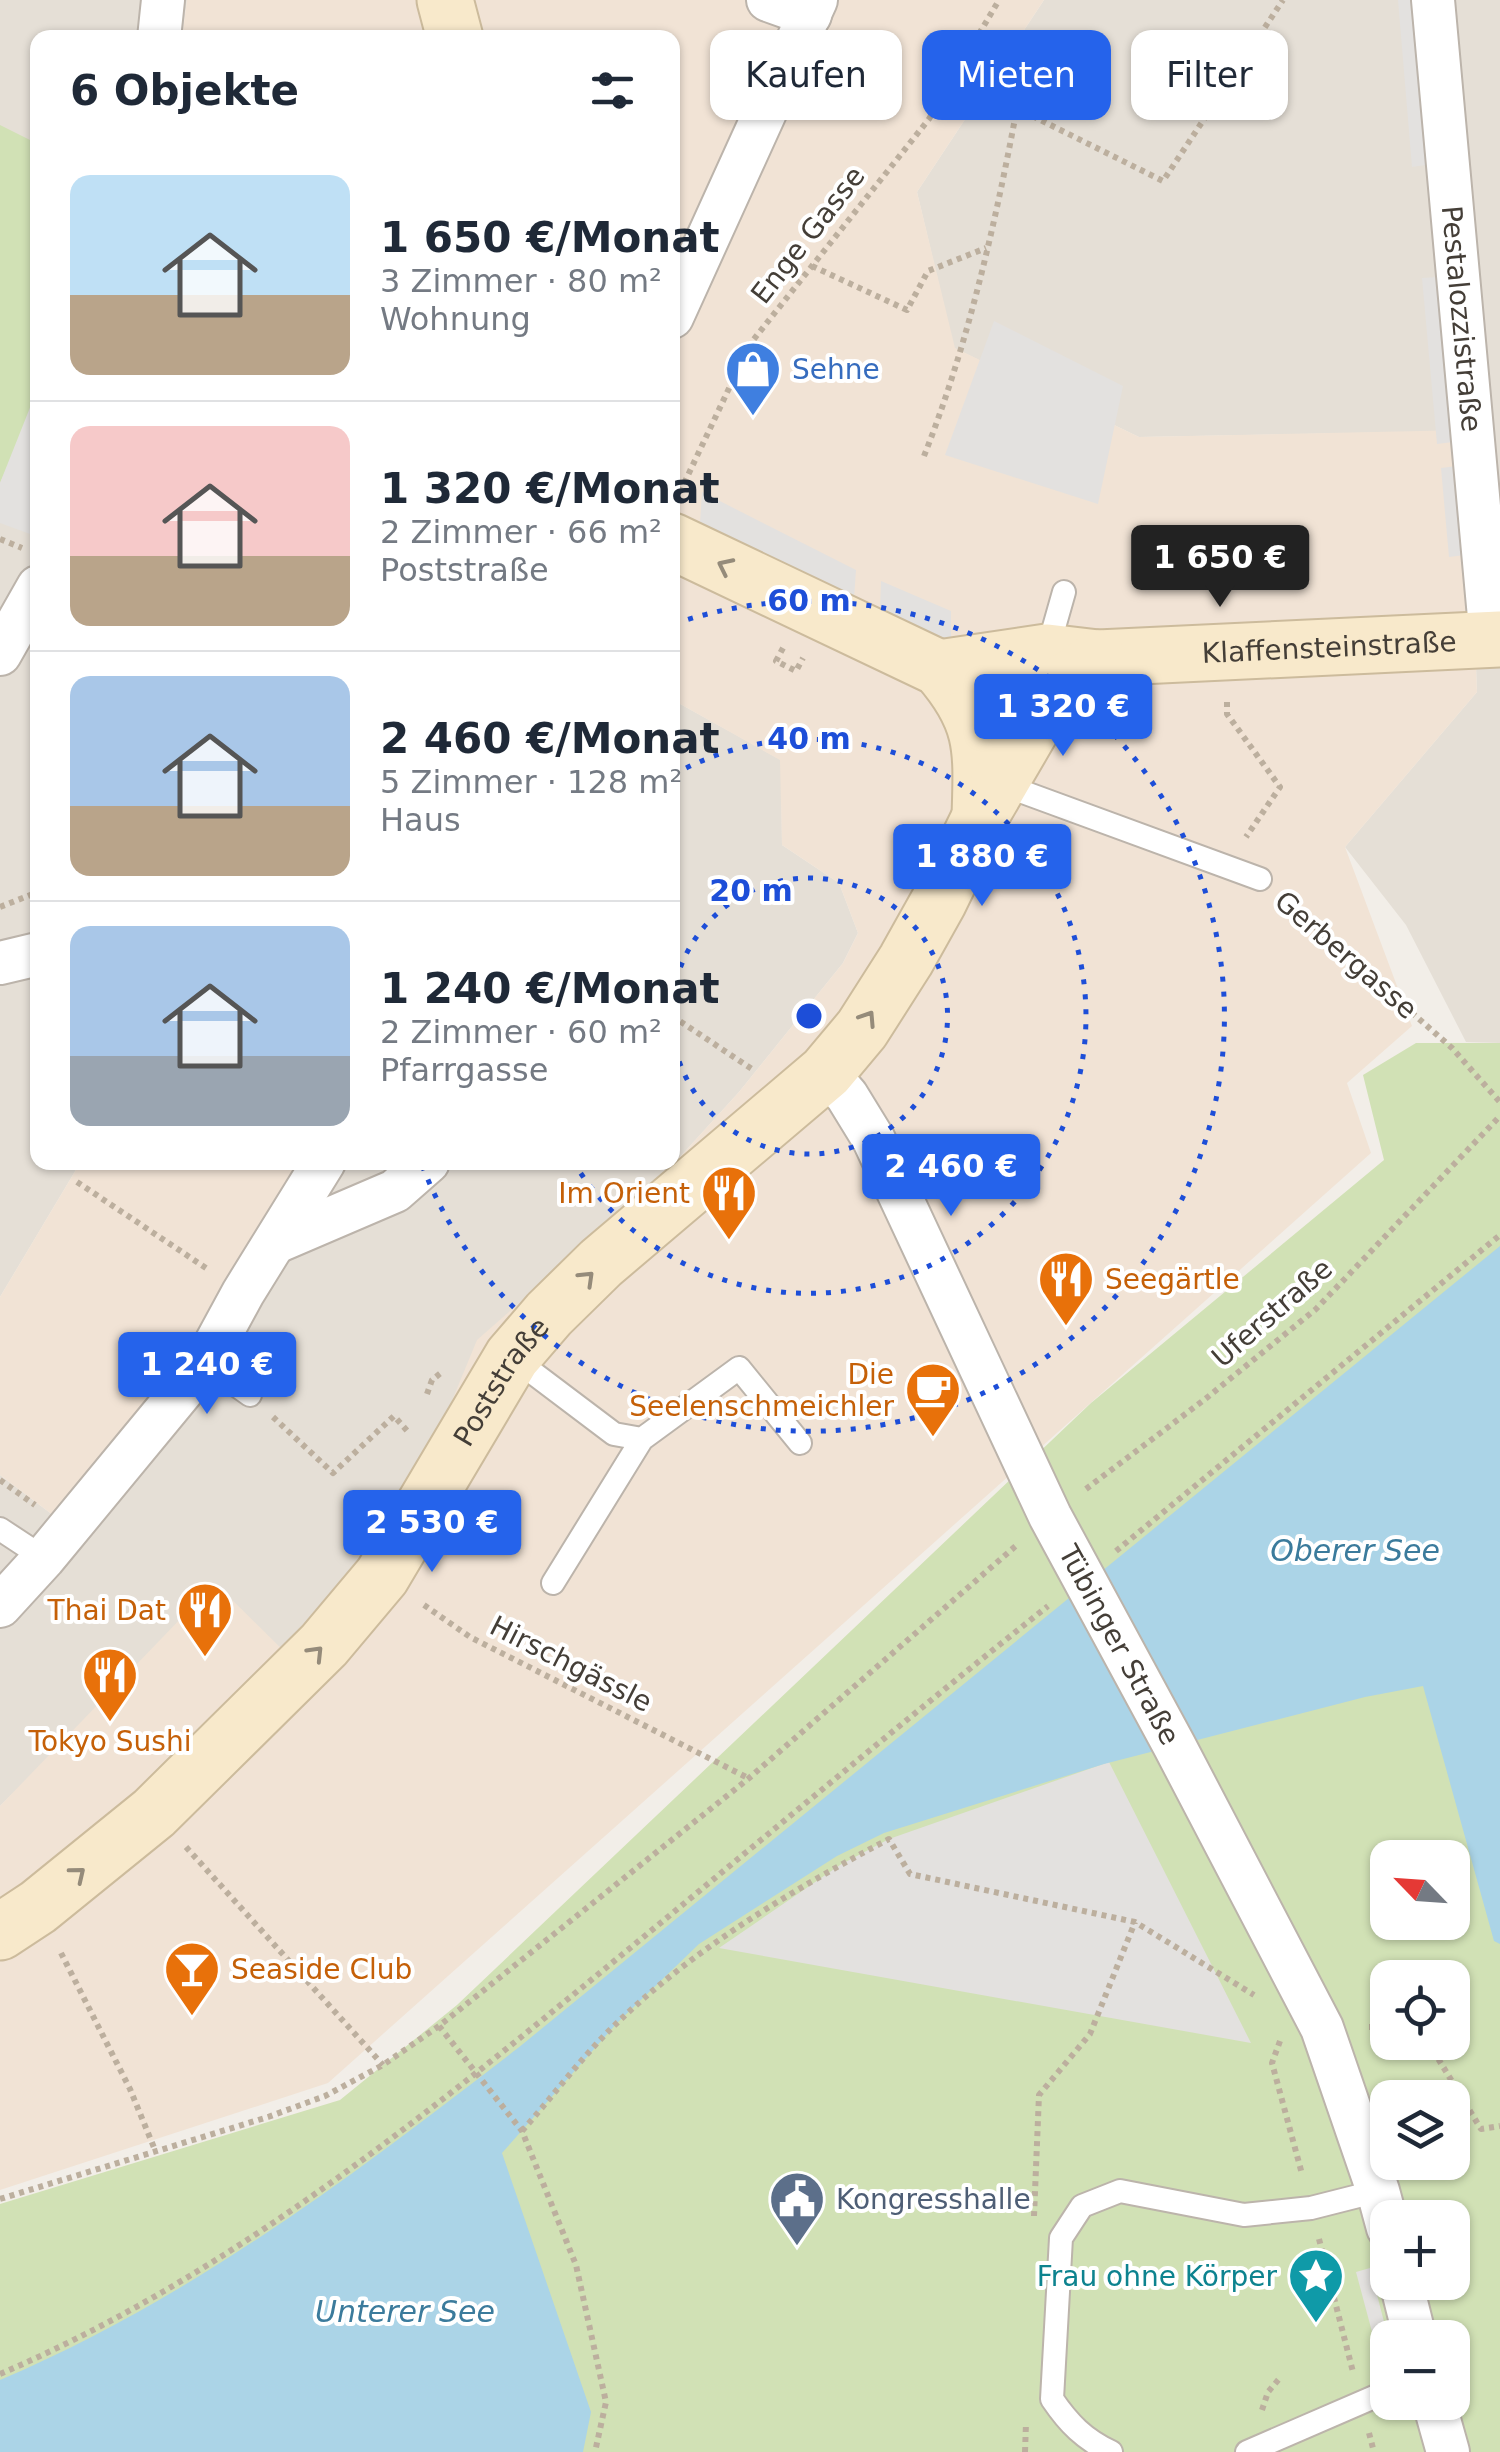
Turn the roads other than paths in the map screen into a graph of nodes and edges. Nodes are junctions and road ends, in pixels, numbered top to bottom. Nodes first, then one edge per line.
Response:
1 (162, 0) edge
2 (444, 0) edge
3 (768, 0) edge
4 (1432, 0) edge
5 (813, 8) edge
6 (159, 30) edge
7 (453, 30) edge
8 (680, 300) edge
9 (680, 545) edge
10 (1064, 592) dead end
11 (30, 601) edge
12 (1496, 639) edge
13 (0, 654) edge
14 (1073, 655) junction
15 (939, 668) junction
16 (990, 800) junction
17 (1260, 880) road end
18 (30, 956) edge
19 (0, 963) edge
20 (826, 1072) junction
21 (319, 1170) edge
22 (419, 1170) edge
23 (276, 1242) junction
24 (512, 1358) junction
25 (205, 1363) junction
26 (250, 1396) road end
27 (642, 1439) junction
28 (800, 1443) dead end
29 (0, 1529) edge
30 (44, 1558) junction
31 (553, 1583) dead end
32 (0, 1606) edge
33 (0, 1932) edge
34 (1380, 2200) edge
35 (1370, 2210) edge
36 (1370, 2398) edge
37 (1439, 2420) edge
38 (1111, 2452) edge
39 (1246, 2452) edge
40 (1448, 2452) edge

1 - 6 street
2 - 7 main road
3 - 5 street
4 - 12 street, Pestalozzistraße
5 - 8 street
15 -> 9 main road, Poststraße
10 - 14 lane
11 - 13 street
12 - 14 main road, Klaffensteinstraße
14 - 15 main road
14 - 16 main road, Poststraße
15 - 16 main road, Poststraße
16 - 17 lane, Gerbergasse
20 -> 16 main road, Poststraße
18 - 19 street
24 -> 20 main road, Poststraße
20 - 34 street, Tübinger Straße
21 - 23 street
22 - 23 street
23 - 25 street
24 - 27 lane
33 -> 24 main road, Poststraße
25 - 26 lane
25 - 30 street
27 - 28 lane
27 - 31 lane
29 - 30 lane
30 - 32 street
35 - 38 lane
36 - 39 lane
37 - 40 street

